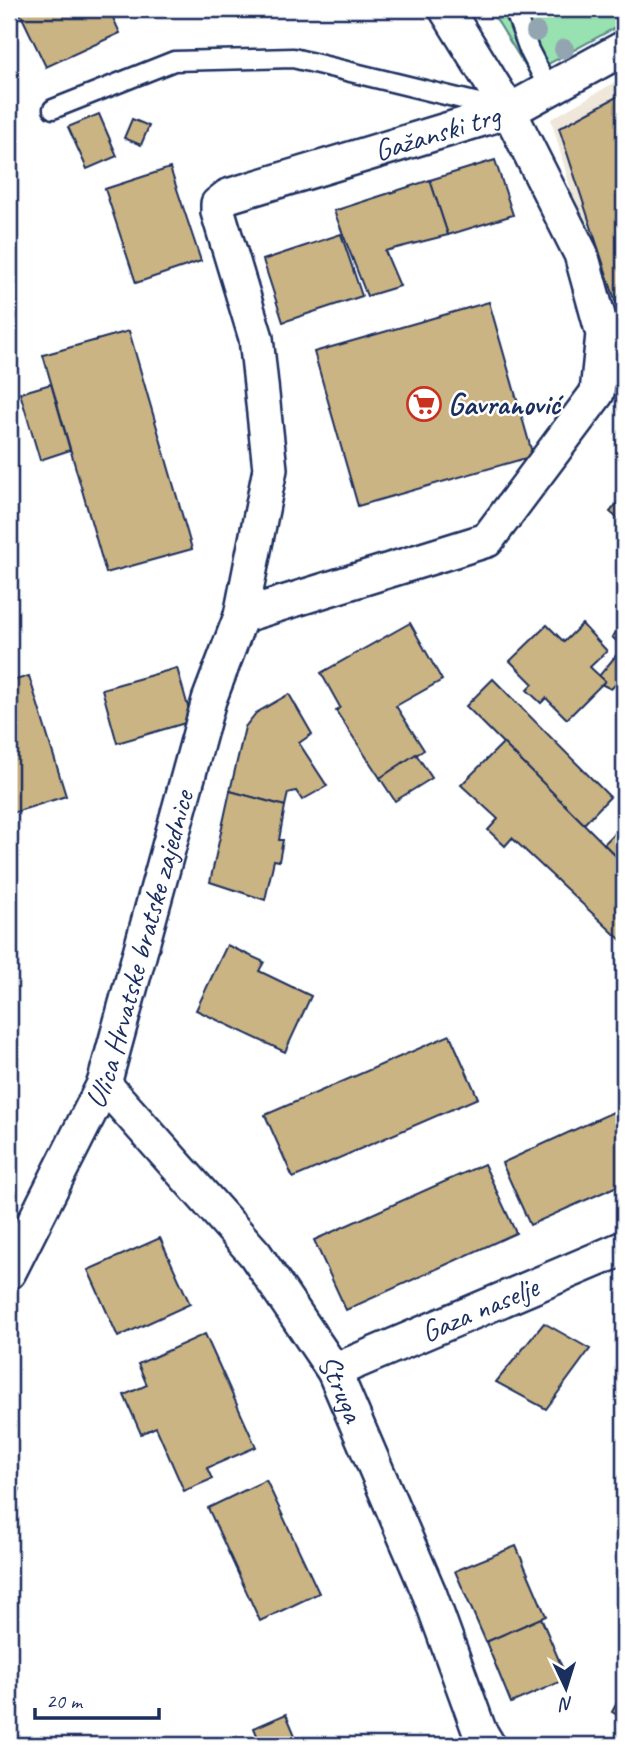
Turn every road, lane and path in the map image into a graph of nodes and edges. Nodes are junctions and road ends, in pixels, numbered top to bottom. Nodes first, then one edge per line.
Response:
1 (446, 9) edge
2 (514, 9) edge
3 (624, 48) edge
4 (549, 89) junction
5 (53, 109) dead end
6 (509, 111) junction
7 (614, 327) edge
8 (241, 615) junction
9 (104, 1084) junction
10 (624, 1248) edge
11 (9, 1272) edge
12 (334, 1371) junction
13 (488, 1745) edge

1 - 6 street
2 - 4 lane
3 - 4 street
4 - 6 street
5 - 6 lane
6 - 7 street, Gažanski trg
6 - 8 street, Gažanski trg
7 - 8 street, Gažanski trg
8 - 9 street, Ulica Hrvatske bratske zajednice
9 - 11 street, Ulica Hrvatske bratske zajednice
9 - 12 street, Struga
10 - 12 street, Gaza naselje
12 - 13 street, Struga

